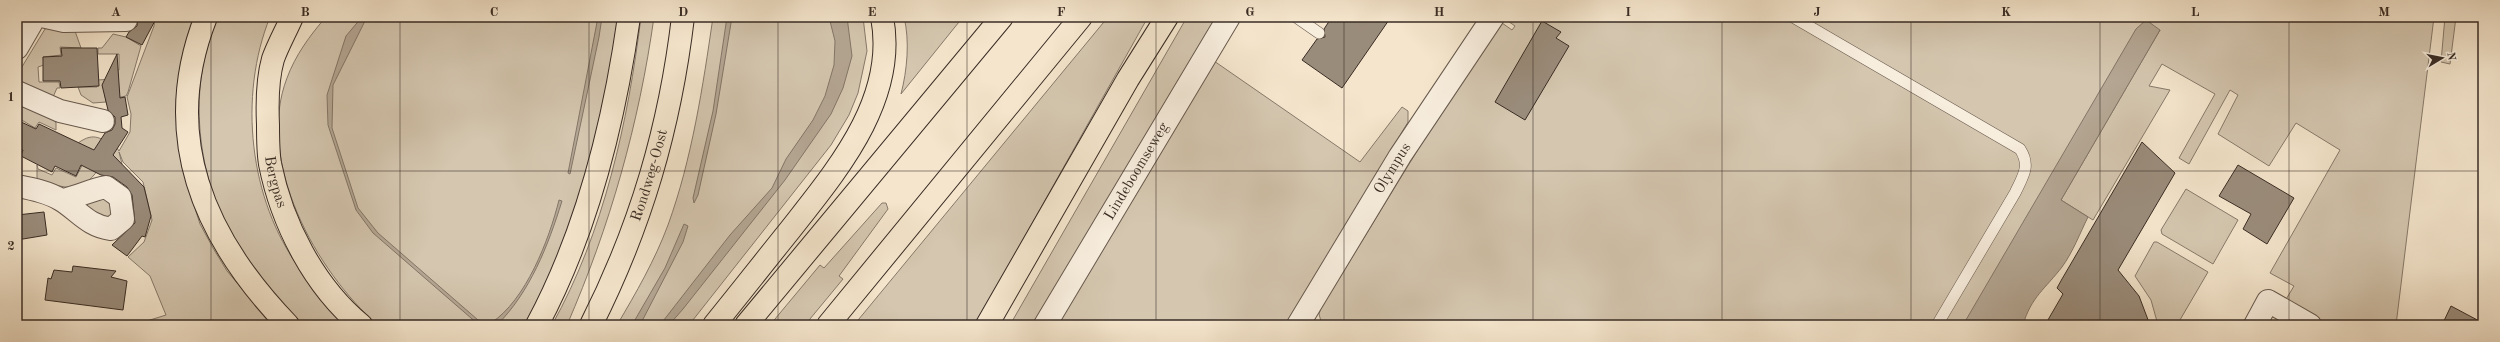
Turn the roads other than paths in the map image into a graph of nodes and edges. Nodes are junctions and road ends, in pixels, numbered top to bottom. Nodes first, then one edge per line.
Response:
1 (35, 17) edge
2 (46, 17) edge
3 (206, 17) edge
4 (292, 17) edge
5 (629, 17) edge
6 (683, 17) edge
7 (882, 17) edge
8 (1002, 17) edge
9 (1081, 17) edge
10 (1167, 17) edge
11 (1229, 17) edge
12 (1296, 17) edge
13 (1494, 17) edge
14 (1792, 17) edge
15 (126, 20) dead end
16 (1319, 33) dead end
17 (17, 48) edge
18 (17, 92) edge
19 (103, 121) dead end
20 (17, 186) edge
21 (62, 200) dead end
22 (288, 325) edge
23 (361, 325) edge
24 (537, 325) edge
25 (591, 325) edge
26 (714, 325) edge
27 (746, 325) edge
28 (828, 325) edge
29 (987, 325) edge
30 (1044, 325) edge
31 (1299, 325) edge
32 (1937, 325) edge
33 (2255, 325) edge
34 (2310, 325) edge

1 - 17 street
2 - 15 street
3 - 22 main road
4 - 23 main road, Bergpas
5 - 24 main road
6 - 25 main road, Rondweg-Oost
7 - 26 main road
8 - 27 main road
9 - 28 main road
10 - 29 main road
11 - 30 street, Lindeboomseweg
12 - 16 lane
13 - 31 street, Olympus
14 - 32 lane
18 - 19 street
20 - 21 street
33 - 34 street

